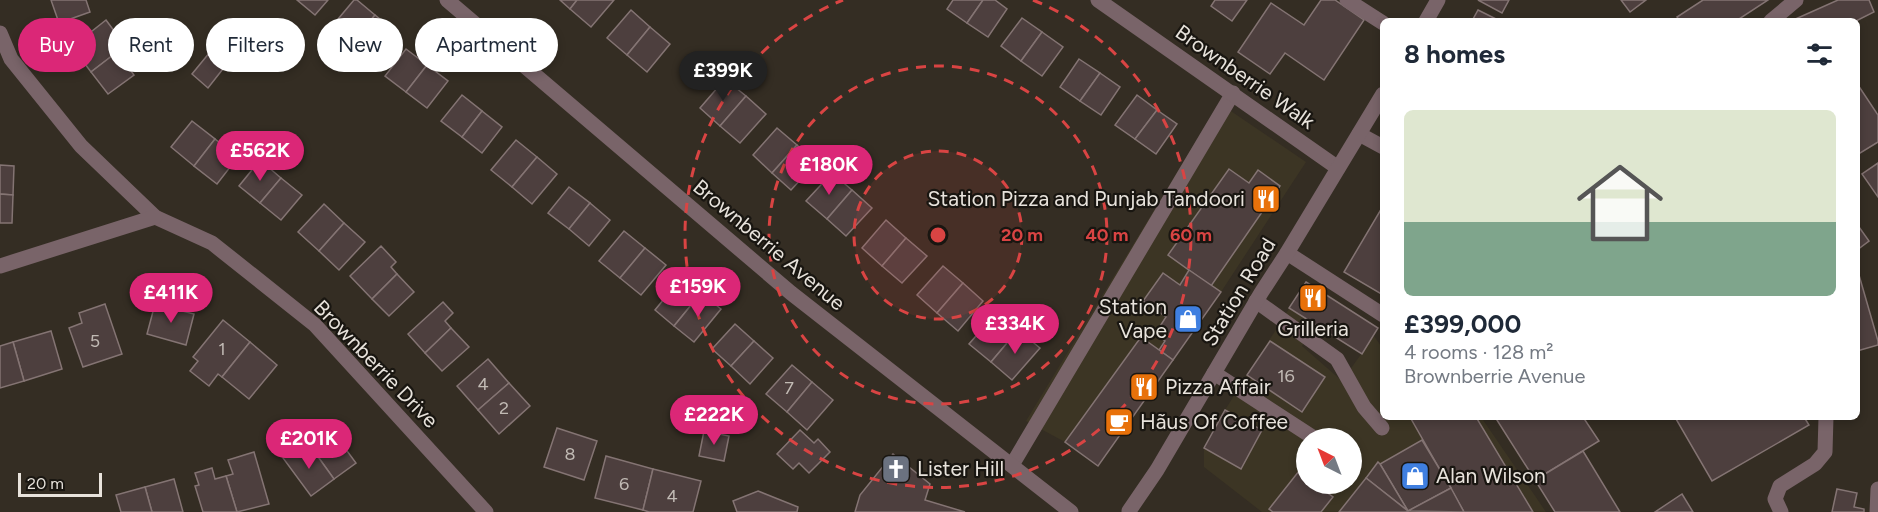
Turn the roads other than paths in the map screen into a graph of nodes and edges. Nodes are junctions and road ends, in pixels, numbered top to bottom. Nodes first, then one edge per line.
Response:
1 (447, 0) edge
2 (1098, 0) edge
3 (1347, 0) edge
4 (1438, 0) edge
5 (1796, 0) edge
6 (1428, 18) edge
7 (1775, 18) edge
8 (1380, 21) edge
9 (0, 33) edge
10 (1233, 93) junction
11 (1380, 99) edge
12 (1359, 134) junction
13 (1380, 145) edge
14 (1338, 168) junction
15 (155, 217) junction
16 (1287, 253) junction
17 (0, 266) edge
18 (1256, 301) junction
19 (1380, 313) edge
20 (1214, 373) junction
21 (1826, 420) edge
22 (1299, 428) edge
23 (1383, 428) dead end
24 (1012, 465) junction
25 (1878, 489) edge
26 (486, 512) edge
27 (1071, 512) edge
28 (1129, 512) edge
29 (1781, 512) edge
30 (1877, 512) edge

1 - 24 street, Brownberrie Avenue
2 - 10 street, Brownberrie Walk
3 - 8 street
4 - 6 street
5 - 7 street
9 - 15 street, Brownberrie Drive
10 - 14 street, Brownberrie Walk
10 - 24 street
11 - 12 street, Station Road
12 - 13 street
12 - 14 street, Station Road
14 - 16 street, Station Road
15 - 17 street
15 - 26 street, Brownberrie Drive
16 - 18 street, Station Road
16 - 19 street
18 - 20 street, Station Road
18 - 23 street
20 - 22 street
20 - 28 street, Station Road
21 - 29 street
24 - 27 street, Brownberrie Avenue
25 - 30 street

